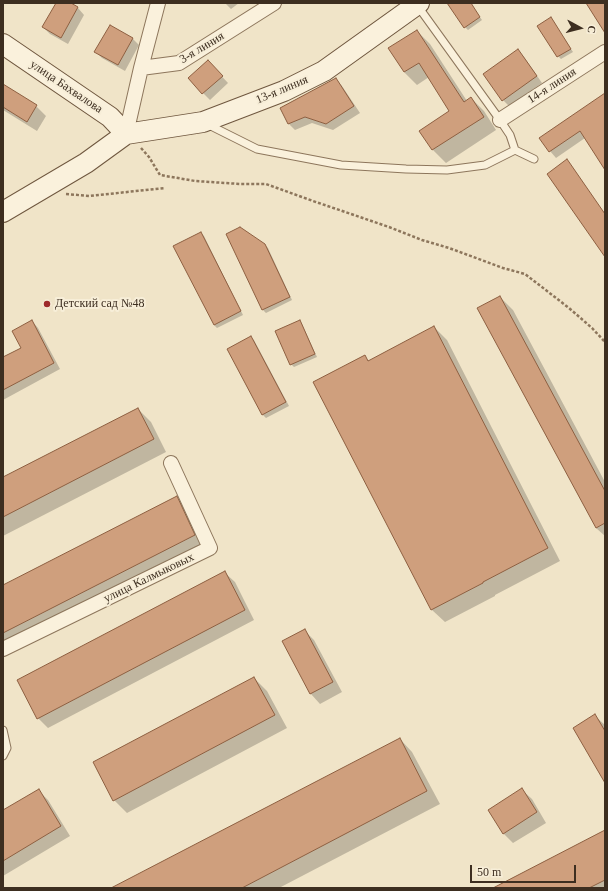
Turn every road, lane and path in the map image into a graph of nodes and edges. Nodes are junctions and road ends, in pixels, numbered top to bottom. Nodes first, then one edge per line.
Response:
1 (158, 3) edge
2 (274, 3) edge
3 (418, 4) edge
4 (3, 44) edge
5 (605, 52) edge
6 (141, 68) junction
7 (500, 120) junction
8 (203, 122) junction
9 (126, 134) junction
10 (516, 150) junction
11 (534, 159) dead end
12 (165, 188) dead end
13 (37, 192) junction
14 (3, 212) edge
15 (605, 342) edge
16 (171, 463) dead end
17 (3, 649) edge
18 (3, 730) edge
19 (3, 756) edge

1 - 6 street
2 - 6 street, 3-я линия
3 - 7 lane
3 - 8 street, 13-я линия
4 - 9 street, улица Бахвалова
5 - 7 street, 14-я линия
6 - 9 street
7 - 10 lane
8 - 9 street, 13-я линия
8 - 10 lane
9 - 13 street
9 - 15 path
10 - 11 lane
12 - 13 path
13 - 14 street
16 - 17 street, улица Калмыковых
18 - 19 lane

